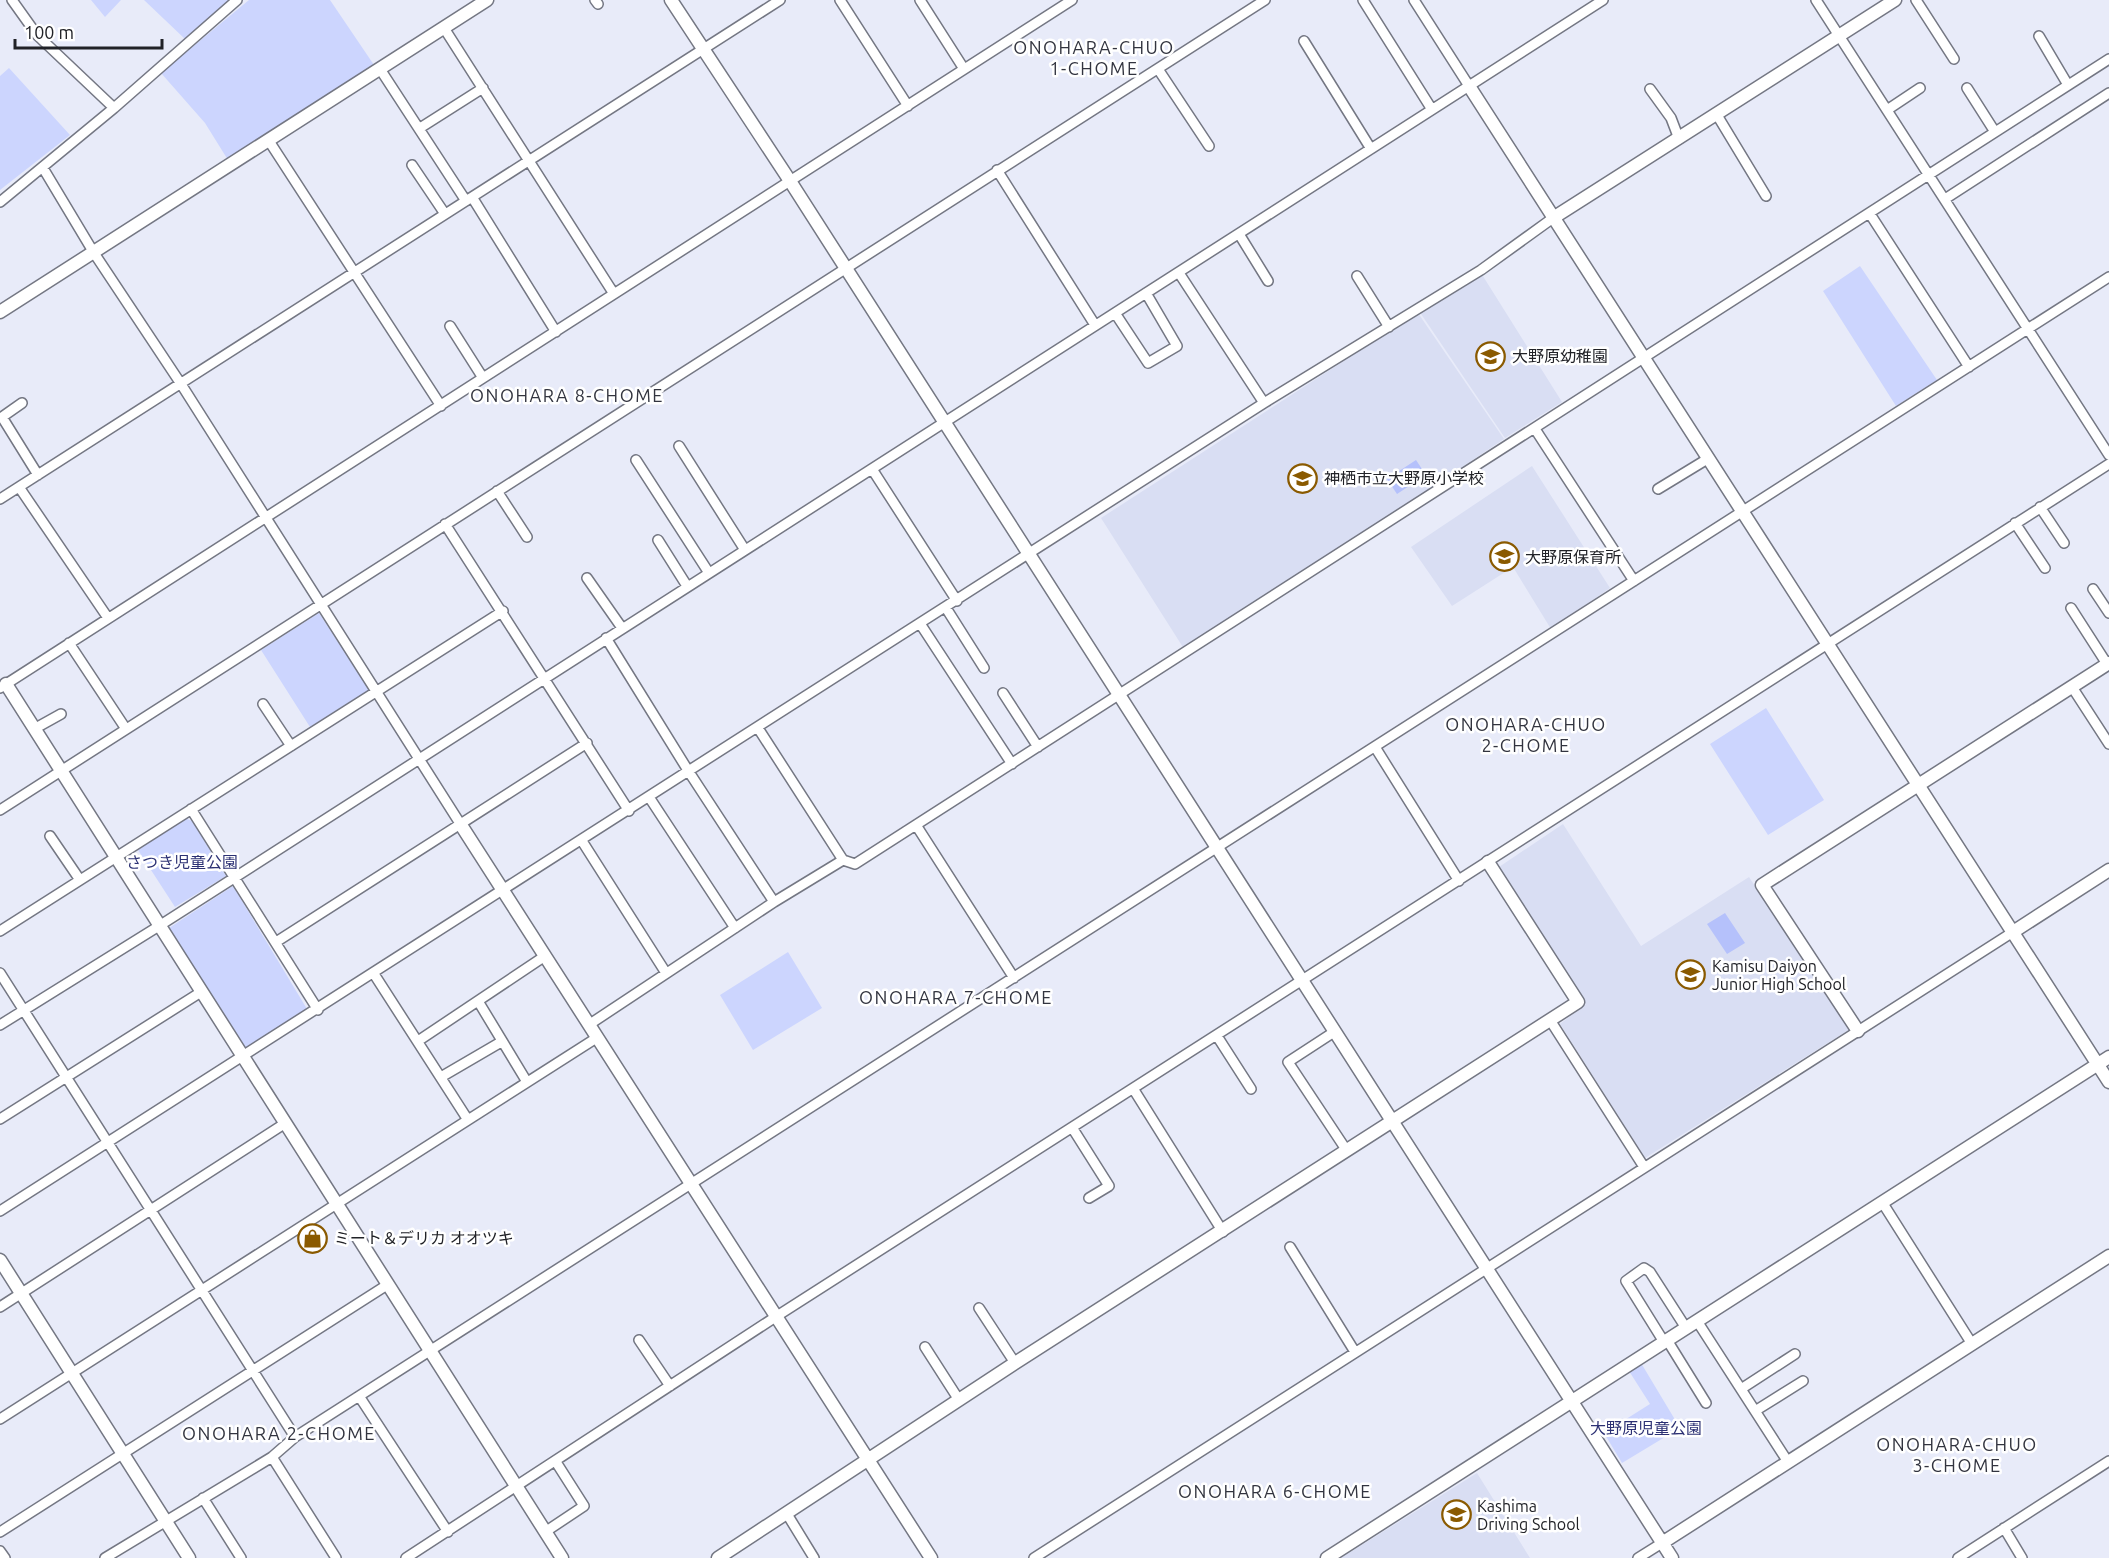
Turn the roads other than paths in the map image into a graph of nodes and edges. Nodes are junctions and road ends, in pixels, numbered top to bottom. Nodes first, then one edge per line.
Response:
1 (12, 0) edge
2 (237, 0) edge
3 (487, 0) edge
4 (671, 0) edge
5 (780, 0) edge
6 (840, 0) edge
7 (920, 0) edge
8 (1072, 0) edge
9 (1265, 0) edge
10 (1364, 0) edge
11 (1414, 0) edge
12 (1602, 0) edge
13 (1816, 0) edge
14 (1895, 0) edge
15 (1916, 0) edge
16 (444, 28) junction
17 (1839, 36) junction
18 (2039, 36) dead end
19 (1304, 41) dead end
20 (703, 49) junction
21 (2109, 59) edge
22 (1954, 60) dead end
23 (380, 69) junction
24 (964, 69) junction
25 (1158, 69) junction
26 (2068, 85) junction
27 (1469, 86) junction
28 (483, 88) junction
29 (1920, 88) dead end
30 (1967, 88) dead end
31 (1650, 89) dead end
32 (2109, 93) edge
33 (908, 106) junction
34 (114, 108) junction
35 (1431, 108) junction
36 (1887, 110) junction
37 (1717, 115) junction
38 (420, 128) junction
39 (1995, 132) junction
40 (1679, 139) junction
41 (268, 141) junction
42 (1209, 146) dead end
43 (1371, 149) junction
44 (529, 160) junction
45 (412, 165) dead end
46 (43, 168) junction
47 (997, 170) junction
48 (1929, 175) junction
49 (790, 181) junction
50 (1766, 196) dead end
51 (469, 199) junction
52 (1945, 199) junction
53 (0, 202) edge
54 (444, 214) junction
55 (1870, 214) junction
56 (1553, 218) junction
57 (1239, 234) junction
58 (94, 253) junction
59 (845, 268) junction
60 (353, 272) junction
61 (1179, 273) junction
62 (1357, 276) dead end
63 (2109, 277) edge
64 (1268, 281) dead end
65 (1146, 293) junction
66 (614, 294) junction
67 (0, 312) edge
68 (1115, 313) junction
69 (1095, 325) junction
70 (450, 326) dead end
71 (1389, 327) junction
72 (2027, 329) junction
73 (556, 332) junction
74 (1645, 359) junction
75 (1970, 368) junction
76 (483, 378) junction
77 (181, 384) junction
78 (22, 403) dead end
79 (1264, 403) junction
80 (441, 405) junction
81 (944, 422) junction
82 (1535, 429) junction
83 (679, 446) dead end
84 (2109, 455) edge
85 (1709, 458) junction
86 (636, 460) dead end
87 (2109, 464) edge
88 (872, 469) junction
89 (38, 475) junction
90 (20, 486) junction
91 (1658, 489) dead end
92 (497, 491) junction
93 (0, 499) edge
94 (2040, 507) junction
95 (1743, 512) junction
96 (265, 517) junction
97 (2015, 523) junction
98 (445, 524) junction
99 (527, 537) dead end
100 (658, 540) dead end
101 (2064, 543) dead end
102 (745, 550) junction
103 (1029, 554) junction
104 (2045, 568) dead end
105 (709, 573) junction
106 (587, 578) dead end
107 (1634, 581) junction
108 (687, 586) junction
109 (2093, 589) dead end
110 (957, 601) junction
111 (321, 603) junction
112 (946, 608) junction
113 (2071, 608) dead end
114 (503, 611) junction
115 (2109, 614) edge
116 (108, 618) junction
117 (921, 625) junction
118 (622, 628) junction
119 (606, 638) junction
120 (69, 643) junction
121 (1828, 644) junction
122 (2108, 663) edge
123 (984, 668) dead end
124 (543, 678) junction
125 (3, 686) edge
126 (2072, 687) junction
127 (377, 691) junction
128 (1003, 693) dead end
129 (1118, 695) junction
130 (263, 704) dead end
131 (61, 714) dead end
132 (758, 728) junction
133 (34, 729) junction
134 (126, 729) junction
135 (586, 743) junction
136 (2109, 744) edge
137 (291, 746) junction
138 (1038, 747) junction
139 (1375, 747) junction
140 (419, 759) junction
141 (1012, 764) junction
142 (60, 771) junction
143 (689, 772) junction
144 (1919, 784) junction
145 (650, 797) junction
146 (191, 809) junction
147 (0, 810) edge
148 (629, 811) junction
149 (461, 825) junction
150 (916, 825) junction
151 (50, 836) dead end
152 (582, 841) junction
153 (1217, 849) junction
154 (115, 858) junction
155 (843, 860) junction
156 (1488, 862) junction
157 (2109, 870) edge
158 (235, 877) junction
159 (81, 880) junction
160 (1459, 881) junction
161 (504, 891) junction
162 (774, 902) junction
163 (159, 926) junction
164 (735, 928) junction
165 (0, 931) edge
166 (2013, 932) junction
167 (276, 942) junction
168 (545, 956) junction
169 (0, 973) edge
170 (666, 973) junction
171 (374, 974) junction
172 (1014, 978) junction
173 (1303, 981) junction
174 (201, 992) junction
175 (478, 1001) junction
176 (23, 1010) junction
177 (318, 1010) junction
178 (1550, 1020) junction
179 (590, 1024) junction
180 (0, 1025) edge
181 (1858, 1030) junction
182 (1334, 1032) junction
183 (1217, 1036) junction
184 (598, 1037) junction
185 (418, 1041) junction
186 (501, 1042) junction
187 (242, 1057) junction
188 (2109, 1057) edge
189 (2098, 1064) junction
190 (441, 1077) junction
191 (64, 1078) junction
192 (527, 1082) junction
193 (2109, 1082) edge
194 (1251, 1089) dead end
195 (1134, 1090) junction
196 (0, 1119) edge
197 (468, 1120) junction
198 (1391, 1122) junction
199 (285, 1124) junction
200 (1073, 1129) junction
201 (108, 1143) junction
202 (1347, 1151) junction
203 (1644, 1167) junction
204 (693, 1184) junction
205 (1089, 1198) dead end
206 (1882, 1202) junction
207 (336, 1205) junction
208 (151, 1210) junction
209 (0, 1211) edge
210 (1223, 1232) junction
211 (1290, 1247) dead end
212 (2108, 1258) edge
213 (0, 1260) edge
214 (1486, 1268) junction
215 (387, 1285) junction
216 (203, 1290) junction
217 (21, 1293) junction
218 (0, 1307) edge
219 (979, 1308) dead end
220 (777, 1316) junction
221 (1697, 1321) junction
222 (1686, 1328) junction
223 (639, 1340) dead end
224 (1665, 1341) junction
225 (1972, 1344) junction
226 (925, 1347) dead end
227 (430, 1351) junction
228 (1355, 1352) junction
229 (1795, 1354) dead end
230 (1015, 1363) junction
231 (253, 1371) junction
232 (72, 1372) junction
233 (1803, 1381) dead end
234 (670, 1386) junction
235 (1741, 1389) junction
236 (359, 1396) junction
237 (959, 1400) junction
238 (1572, 1401) junction
239 (1706, 1403) dead end
240 (1755, 1411) junction
241 (0, 1419) edge
242 (295, 1437) junction
243 (123, 1453) junction
244 (272, 1457) junction
245 (869, 1460) junction
246 (2109, 1461) edge
247 (556, 1462) junction
248 (1788, 1462) junction
249 (517, 1488) junction
250 (203, 1498) junction
251 (786, 1514) junction
252 (165, 1521) junction
253 (2004, 1528) junction
254 (0, 1532) edge
255 (448, 1532) junction
256 (545, 1532) junction
257 (1662, 1543) junction
258 (0, 1551) edge
259 (5, 1558) edge
260 (105, 1558) edge
261 (189, 1558) edge
262 (241, 1558) edge
263 (336, 1558) edge
264 (406, 1558) edge
265 (562, 1558) edge
266 (718, 1558) edge
267 (814, 1558) edge
268 (931, 1558) edge
269 (1034, 1558) edge
270 (1327, 1558) edge
271 (1638, 1558) edge
272 (1672, 1558) edge
273 (1958, 1558) edge
274 (2022, 1558) edge

1 - 34 street
2 - 34 street
3 - 16 street
4 - 20 street
5 - 20 street
6 - 33 street
7 - 24 street
8 - 24 street
9 - 25 street
10 - 35 street
11 - 27 street
12 - 27 street
13 - 17 street
14 - 17 street
15 - 22 street
16 - 23 street
16 - 28 street
17 - 36 street
17 - 37 street
18 - 26 street
19 - 43 street
20 - 44 street
20 - 49 street
21 - 26 street
23 - 38 street
23 - 41 street
24 - 33 street
25 - 42 street
25 - 47 street
26 - 39 street
27 - 35 street
27 - 56 street
28 - 38 street
28 - 44 street
29 - 36 street
30 - 39 street
31 - 40 street
32 - 52 street
33 - 49 street
34 - 46 street
35 - 43 street
36 - 48 street
37 - 40 street
37 - 50 street
38 - 51 street
39 - 48 street
40 - 56 street
41 - 58 street
41 - 60 street
43 - 57 street
44 - 51 street
44 - 66 street
45 - 54 street
46 - 53 street
46 - 58 street
47 - 59 street
47 - 69 street
48 - 52 street
48 - 55 street
49 - 59 street
49 - 66 street
51 - 54 street
51 - 73 street
52 - 72 street
54 - 60 street
55 - 74 street
55 - 75 street
56 - 71 street
56 - 74 street
57 - 61 street
57 - 64 street
58 - 67 street
58 - 77 street
59 - 81 street
59 - 92 street
60 - 77 street
60 - 80 street
61 - 65 street
61 - 79 street
62 - 71 street
63 - 72 street
65 - 68 street
65 - 68 street
66 - 73 street
68 - 69 street
69 - 81 street
70 - 76 street
71 - 79 street
72 - 75 street
72 - 84 street
73 - 76 street
74 - 82 street
74 - 85 street
75 - 95 street
76 - 80 street
77 - 89 street
77 - 96 street
78 - 89 street
79 - 103 street
80 - 96 street
81 - 88 street
81 - 103 street
82 - 107 street
82 - 129 street
83 - 102 street
85 - 91 street
85 - 95 street
86 - 105 street
87 - 94 street
88 - 102 street
88 - 110 street
89 - 90 street
90 - 93 street
90 - 116 street
92 - 98 street
92 - 99 street
94 - 97 street
94 - 101 street
95 - 107 street
95 - 121 street
96 - 111 street
96 - 116 street
97 - 104 street
97 - 121 street
98 - 111 street
98 - 114 street
100 - 108 street
102 - 105 street
103 - 110 street
103 - 129 street
105 - 108 street
106 - 118 street
107 - 139 street
108 - 118 street
109 - 115 street
110 - 112 street
111 - 127 street
111 - 134 street
112 - 117 street
112 - 123 street
113 - 122 street
114 - 124 street
114 - 127 street
116 - 120 street
117 - 132 street
117 - 141 street
118 - 119 street
119 - 124 street
119 - 143 street
120 - 125 street
120 - 134 street
121 - 144 street
121 - 156 street
122 - 126 street
124 - 135 street
124 - 140 street
125 - 133 street
126 - 136 street
126 - 144 street
127 - 137 street
127 - 140 street
128 - 138 street
129 - 138 street
129 - 153 street
130 - 137 street
131 - 133 street
132 - 143 street
132 - 155 street
133 - 142 street
134 - 142 street
135 - 148 street
135 - 149 street
137 - 146 street
138 - 141 street
139 - 153 street
139 - 160 street
140 - 149 street
140 - 158 street
141 - 150 street
142 - 147 street
142 - 154 street
143 - 145 street
143 - 162 street
144 - 166 street
144 - 181 street
145 - 148 street
145 - 164 street
146 - 154 street
146 - 158 street
148 - 152 street
149 - 161 street
149 - 167 street
150 - 155 street
150 - 172 street
151 - 159 street
152 - 161 street
152 - 170 street
153 - 172 street
153 - 173 street
154 - 159 street
154 - 163 street
155 - 162 street
156 - 160 street
156 - 178 street
157 - 166 street
158 - 163 street
158 - 167 street
159 - 165 street
160 - 173 street
161 - 168 street
161 - 171 street
162 - 164 street
163 - 174 street
163 - 176 street
164 - 170 street
166 - 181 street
166 - 189 street
167 - 177 street
168 - 175 street
168 - 179 street
169 - 176 street
170 - 179 street
171 - 177 street
171 - 185 street
172 - 204 street
173 - 182 street
173 - 183 street
174 - 187 street
174 - 191 street
175 - 185 street
175 - 186 street
176 - 180 street
176 - 191 street
177 - 187 street
178 - 198 street
178 - 203 street
179 - 184 street
181 - 203 street
182 - 198 street
182 - 202 street
183 - 194 street
183 - 195 street
184 - 192 street
184 - 204 street
185 - 190 street
186 - 190 street
186 - 192 street
187 - 199 street
187 - 201 street
188 - 189 street
189 - 193 street
189 - 206 street
190 - 197 street
191 - 196 street
191 - 201 street
192 - 197 street
195 - 200 street
195 - 210 street
197 - 207 street
198 - 202 street
198 - 214 street
199 - 207 street
199 - 208 street
200 - 205 street
200 - 220 street
201 - 208 street
201 - 209 street
202 - 210 street
203 - 214 street
204 - 220 street
204 - 227 street
206 - 221 street
206 - 225 street
207 - 215 street
207 - 216 street
208 - 216 street
208 - 217 street
210 - 230 street
211 - 228 street
212 - 225 street
213 - 217 street
214 - 228 street
214 - 238 street
215 - 227 street
215 - 231 street
216 - 231 street
216 - 232 street
217 - 218 street
217 - 232 street
219 - 230 street
220 - 234 street
220 - 245 street
221 - 222 street
221 - 235 street
222 - 224 street
222 - 224 street
223 - 234 street
224 - 238 street
224 - 239 street
225 - 248 street
226 - 237 street
227 - 236 street
227 - 249 street
228 - 269 street
229 - 235 street
230 - 237 street
231 - 242 street
231 - 243 street
232 - 241 street
232 - 243 street
233 - 240 street
234 - 247 street
235 - 240 street
236 - 242 street
236 - 255 street
237 - 245 street
238 - 257 street
238 - 270 street
240 - 248 street
242 - 244 street
243 - 252 street
243 - 254 street
244 - 250 street
244 - 263 street
245 - 251 street
245 - 268 street
246 - 253 street
247 - 249 street
247 - 256 street
248 - 257 street
249 - 255 street
249 - 256 street
250 - 252 street
250 - 262 street
251 - 266 street
251 - 267 street
252 - 260 street
252 - 261 street
253 - 273 street
253 - 274 street
255 - 264 street
256 - 265 street
257 - 271 street
257 - 272 street
258 - 259 street

